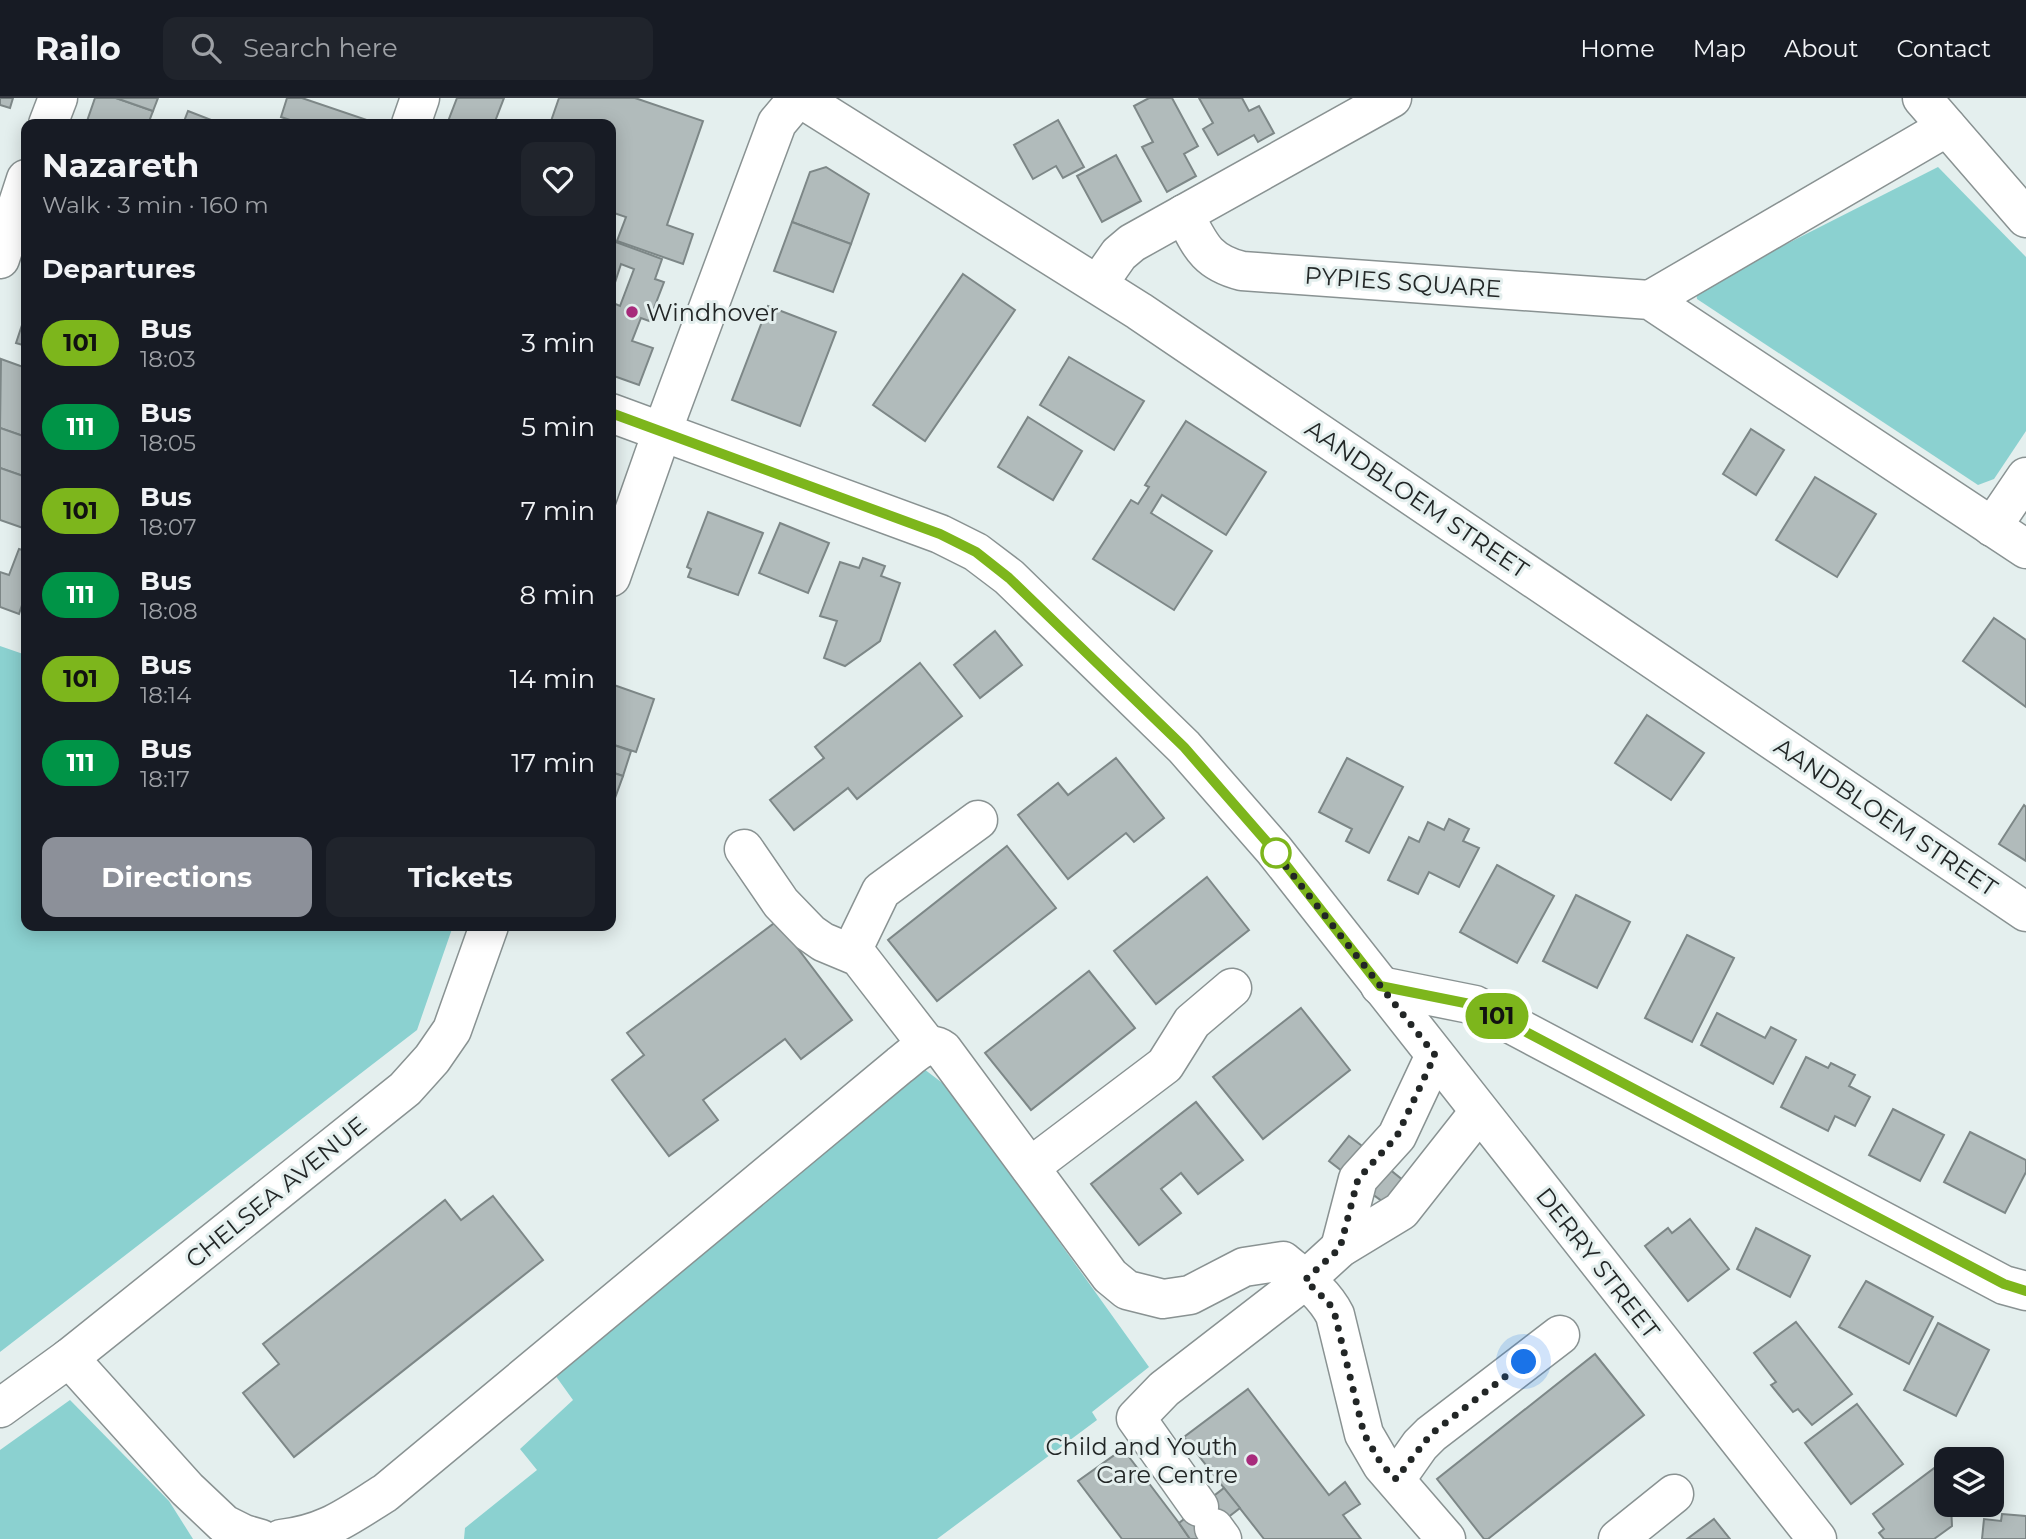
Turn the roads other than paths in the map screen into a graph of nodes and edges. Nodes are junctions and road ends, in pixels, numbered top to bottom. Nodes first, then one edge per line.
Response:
1 (58, 98) edge
2 (420, 98) edge
3 (799, 98) edge
4 (1392, 98) edge
5 (1922, 98) edge
6 (50, 119) edge
7 (413, 119) edge
8 (1947, 127) junction
9 (19, 185) edge
10 (1184, 214) junction
11 (2026, 218) edge
12 (0, 259) edge
13 (1098, 284) junction
14 (1650, 300) junction
15 (616, 415) edge
16 (662, 432) junction
17 (2026, 477) edge
18 (1992, 527) junction
19 (2026, 549) edge
20 (616, 563) edge
21 (978, 820) dead end
22 (744, 849) dead end
23 (2026, 912) edge
24 (486, 931) edge
25 (851, 953) junction
26 (1380, 986) junction
27 (1232, 988) dead end
28 (928, 1046) junction
29 (1435, 1055) junction
30 (1479, 1112) junction
31 (1030, 1167) junction
32 (1340, 1248) junction
33 (1305, 1280) junction
34 (2026, 1291) edge
35 (1560, 1335) dead end
36 (69, 1359) junction
37 (0, 1408) edge
38 (1396, 1479) junction
39 (1674, 1494) dead end
40 (1212, 1525) edge
41 (261, 1539) edge
42 (281, 1539) edge
43 (1447, 1539) edge
44 (1618, 1539) edge
45 (1817, 1539) edge

1 - 6 street
2 - 7 street
3 - 13 street, AANDBLOEM STREET
3 - 16 street
4 - 10 street
5 - 8 street
8 - 11 street
8 - 14 street
9 - 12 street
10 - 13 street
10 - 14 street, PYPIES SQUARE
13 - 23 street, AANDBLOEM STREET
14 - 18 street, PYPIES SQUARE
15 - 16 street, DERRY STREET
16 - 20 street
16 - 26 street, DERRY STREET
17 - 18 street
18 - 19 street, PYPIES SQUARE
21 - 25 street
22 - 25 street
24 - 36 street, CHELSEA AVENUE
25 - 28 street
26 - 29 street, DERRY STREET
26 - 34 street
27 - 31 street
28 - 31 street
28 - 42 street
29 - 30 street, DERRY STREET
29 - 32 street
30 - 32 street
30 - 45 street, DERRY STREET
31 - 33 street
32 - 33 street
33 - 38 street
33 - 40 street
35 - 38 street
36 - 37 street, CHELSEA AVENUE
36 - 41 street
38 - 43 street
39 - 44 street

